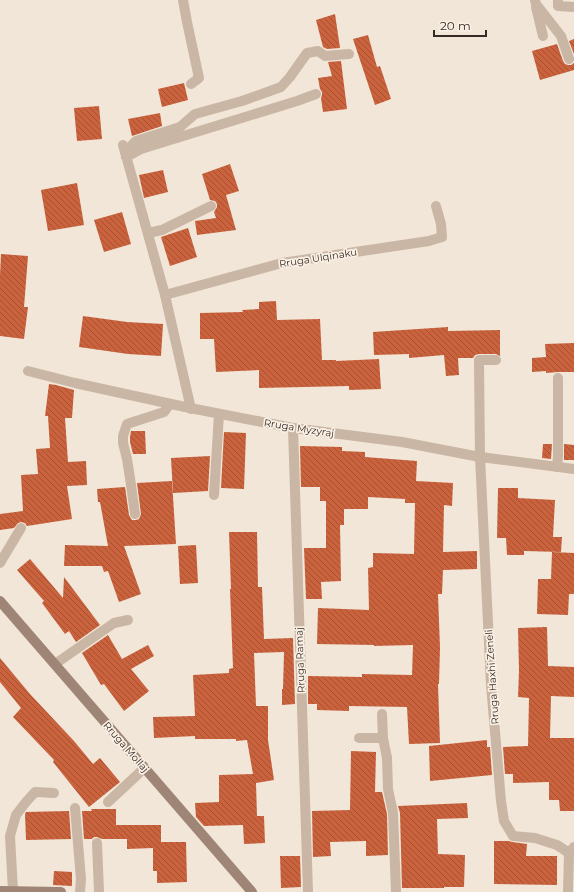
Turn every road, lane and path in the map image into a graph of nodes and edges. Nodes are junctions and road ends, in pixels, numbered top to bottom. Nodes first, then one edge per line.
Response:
1 (183, 0) edge
2 (558, 0) edge
3 (536, 2) edge
4 (574, 7) edge
5 (543, 36) dead end
6 (349, 54) dead end
7 (569, 59) dead end
8 (191, 84) dead end
9 (316, 94) dead end
10 (124, 151) junction
11 (211, 206) dead end
12 (436, 206) dead end
13 (148, 234) junction
14 (165, 295) junction
15 (496, 360) dead end
16 (28, 371) dead end
17 (558, 378) dead end
18 (170, 404) junction
19 (191, 409) junction
20 (219, 414) junction
21 (293, 428) junction
22 (480, 457) junction
23 (557, 467) junction
24 (574, 469) edge
25 (214, 495) dead end
26 (135, 514) dead end
27 (21, 528) dead end
28 (0, 563) edge
29 (0, 601) edge
30 (128, 620) dead end
31 (55, 664) junction
32 (382, 714) dead end
33 (359, 738) dead end
34 (383, 738) junction
35 (144, 768) junction
36 (54, 794) dead end
37 (108, 802) dead end
38 (75, 808) dead end
39 (97, 843) dead end
40 (572, 850) edge
41 (0, 891) edge
42 (13, 891) edge
43 (61, 892) edge
44 (80, 892) edge
45 (99, 892) edge
46 (252, 892) edge
47 (308, 892) edge
48 (396, 892) edge
49 (568, 892) edge

1 - 8 street
2 - 4 street
3 - 5 street
3 - 7 street
6 - 10 street
9 - 10 street
10 - 13 street
11 - 13 street
12 - 14 street, Rruga Ulqinaku
13 - 14 street
14 - 19 street
15 - 22 street
16 - 18 street, Rruga Myzyraj
17 - 23 street
18 - 19 street, Rruga Myzyraj
18 - 26 street
19 - 20 street, Rruga Myzyraj
20 - 21 street, Rruga Myzyraj
20 - 25 street
21 - 22 street, Rruga Myzyraj
21 - 47 street, Rruga Ramaj
22 - 23 street, Rruga Myzyraj
22 - 40 street, Rruga Haxhi Zeneli
23 - 24 street, Rruga Myzyraj
27 - 28 street
29 - 31 street, Rruga Mollaj
30 - 31 street
31 - 35 street, Rruga Mollaj
32 - 34 street
33 - 34 street
34 - 48 street
35 - 37 street
35 - 46 street, Rruga Mollaj
36 - 42 street
38 - 44 street
39 - 45 street
40 - 49 street
41 - 42 street
42 - 43 street

